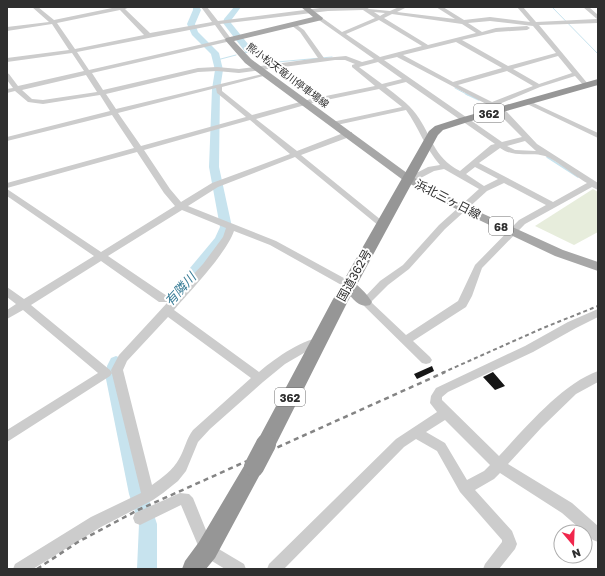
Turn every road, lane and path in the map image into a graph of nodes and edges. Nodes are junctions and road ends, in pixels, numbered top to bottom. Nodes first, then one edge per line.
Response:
1 (35, 7) edge
2 (123, 7) edge
3 (204, 7) edge
4 (372, 7) edge
5 (404, 7) edge
6 (439, 7) edge
7 (520, 7) edge
8 (586, 7) edge
9 (363, 8) edge
10 (306, 9) edge
11 (392, 13) junction
12 (333, 15) dead end
13 (323, 17) junction
14 (380, 17) junction
15 (598, 18) edge
16 (598, 21) edge
17 (54, 22) junction
18 (462, 22) junction
19 (216, 23) junction
20 (294, 25) junction
21 (535, 25) junction
22 (7, 29) edge
23 (342, 34) junction
24 (482, 34) junction
25 (148, 35) junction
26 (229, 40) junction
27 (458, 40) junction
28 (427, 47) junction
29 (73, 51) junction
30 (397, 54) junction
31 (559, 54) junction
32 (322, 59) junction
33 (377, 59) junction
34 (7, 60) edge
35 (361, 64) junction
36 (257, 67) junction
37 (507, 69) junction
38 (88, 73) junction
39 (265, 74) junction
40 (576, 74) junction
41 (7, 75) edge
42 (407, 80) junction
43 (598, 82) edge
44 (453, 84) junction
45 (586, 85) junction
46 (219, 86) junction
47 (538, 86) junction
48 (380, 87) junction
49 (17, 89) junction
50 (7, 91) edge
51 (101, 93) junction
52 (527, 102) junction
53 (306, 103) junction
54 (495, 107) junction
55 (408, 108) junction
56 (114, 112) junction
57 (250, 118) junction
58 (464, 120) junction
59 (335, 124) junction
60 (348, 134) junction
61 (598, 136) edge
62 (527, 138) junction
63 (7, 139) edge
64 (428, 140) junction
65 (500, 145) junction
66 (139, 148) junction
67 (295, 154) junction
68 (548, 154) junction
69 (475, 164) junction
70 (445, 166) junction
71 (461, 174) junction
72 (409, 179) junction
73 (505, 179) junction
74 (592, 185) edge
75 (7, 186) edge
76 (484, 189) junction
77 (7, 192) edge
78 (553, 205) junction
79 (180, 206) junction
80 (462, 208) junction
81 (382, 224) junction
82 (228, 225) junction
83 (512, 231) junction
84 (100, 256) junction
85 (598, 267) edge
86 (349, 285) junction
87 (7, 290) edge
88 (163, 299) dead end
89 (366, 302) junction
90 (24, 304) junction
91 (167, 311) junction
92 (598, 312) edge
93 (7, 315) edge
94 (406, 340) junction
95 (319, 342) junction
96 (426, 360) dead end
97 (111, 371) junction
98 (598, 376) edge
99 (259, 378) junction
100 (446, 413) junction
101 (416, 433) junction
102 (7, 437) edge
103 (499, 465) junction
104 (465, 488) junction
105 (148, 496) junction
106 (145, 515) dead end
107 (598, 535) edge
108 (207, 550) junction
109 (20, 569) edge
110 (193, 569) edge
111 (239, 569) edge
112 (274, 569) edge
113 (490, 569) edge

1 - 17 street
2 - 17 street
2 - 25 street
3 - 19 street
4 - 9 street
5 - 11 street
6 - 18 street
7 - 21 street
8 - 15 street
9 - 10 street
9 - 11 street
9 - 12 street
9 - 14 street
10 - 13 main road
10 - 19 street
11 - 14 street
11 - 18 street
13 - 20 main road, 熊小松天竜川停車場線
13 - 23 street
14 - 23 street
14 - 28 street
16 - 21 street
17 - 22 street
17 - 29 street
18 - 21 street
18 - 24 street
19 - 25 street
19 - 26 street
20 - 26 main road, 熊小松天竜川停車場線
20 - 32 street
21 - 24 street
21 - 31 street
23 - 33 street
24 - 27 street
25 - 29 street
26 - 36 main road, 熊小松天竜川停車場線
26 - 38 street
27 - 28 street
27 - 37 street
28 - 30 street
29 - 34 street
29 - 38 street
30 - 33 street
30 - 44 street
31 - 37 street
31 - 40 street
32 - 35 street
32 - 36 street
33 - 35 street
33 - 42 street
35 - 48 street
36 - 39 main road, 熊小松天竜川停車場線
36 - 51 street
37 - 44 street
37 - 47 street
38 - 49 street
38 - 51 street
39 - 46 street
39 - 53 main road, 熊小松天竜川停車場線
40 - 45 street
40 - 47 street
41 - 49 street
42 - 48 street
42 - 58 street
43 - 45 highway, 国道362号 / 362
44 - 54 street
45 - 52 highway, 国道362号 / 362
46 - 56 street
46 - 57 street
47 - 54 street
48 - 53 street
48 - 55 street
49 - 50 street
49 - 51 street
51 - 56 street
52 - 54 highway, 国道362号 / 362
52 - 61 street
53 - 57 street
53 - 59 main road, 熊小松天竜川停車場線
54 - 58 highway, 国道362号 / 362
54 - 62 street
55 - 59 street
55 - 64 street
56 - 63 street
56 - 66 street
57 - 66 street
57 - 67 street
58 - 64 highway, 国道362号 / 362
58 - 65 street
59 - 60 main road, 熊小松天竜川停車場線
60 - 67 street
60 - 72 main road, 熊小松天竜川停車場線
62 - 65 street
62 - 68 street
64 - 70 street
64 - 72 highway, 国道362号 / 362
65 - 68 street
65 - 69 street
66 - 75 street
66 - 79 street
67 - 79 street
67 - 81 street
68 - 74 street
69 - 71 street
69 - 73 street
70 - 71 street
70 - 72 street
71 - 76 street
72 - 80 main road, 浜北三ヶ日線 / 68
72 - 81 highway, 国道362号 / 362
73 - 76 street
73 - 78 street
74 - 78 street
76 - 80 street
77 - 84 street
78 - 83 street
79 - 82 street
79 - 84 street
80 - 83 main road, 浜北三ヶ日線 / 68
80 - 89 street
81 - 86 highway, 国道362号 / 362
82 - 86 street
82 - 91 street
83 - 85 main road, 浜北三ヶ日線 / 68
83 - 94 street
84 - 88 street
84 - 90 street
86 - 89 main road
86 - 95 highway, 国道362号 / 362
87 - 90 street
89 - 94 street
90 - 93 street
90 - 97 street
91 - 97 street
91 - 99 street
92 - 100 street
94 - 96 street
95 - 99 street
95 - 108 highway, 国道362号 / 362, bridge
97 - 102 street
97 - 105 street
98 - 103 street
99 - 105 street
100 - 101 street
100 - 103 street
101 - 104 street
101 - 112 street
103 - 104 street
103 - 107 street
104 - 113 street
105 - 109 street
106 - 108 street
108 - 110 highway, 国道362号 / 362
108 - 111 street

